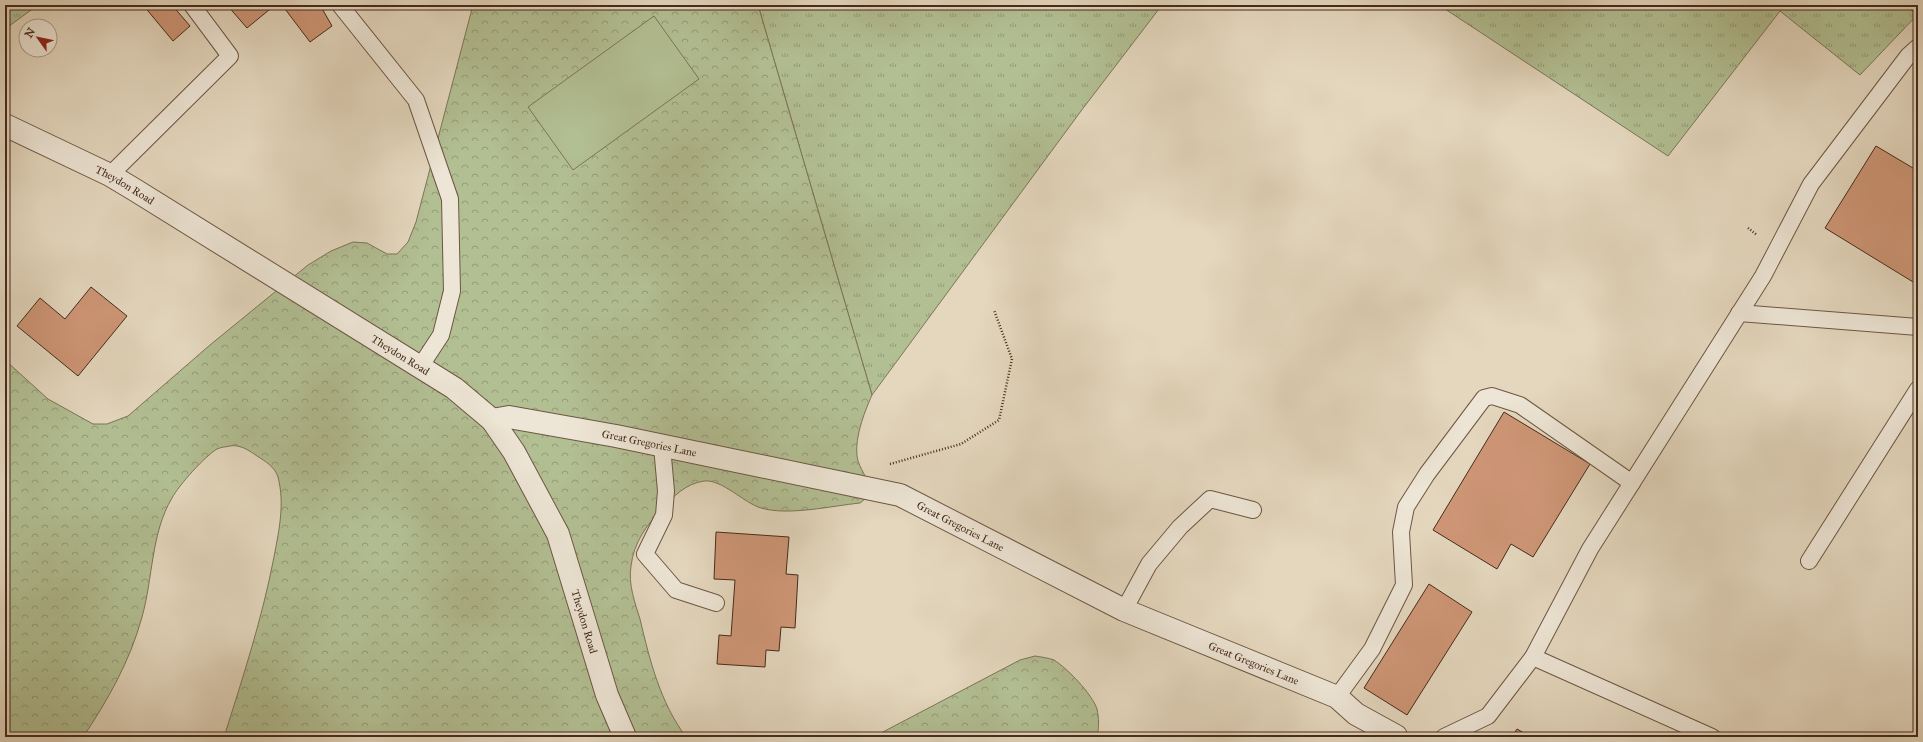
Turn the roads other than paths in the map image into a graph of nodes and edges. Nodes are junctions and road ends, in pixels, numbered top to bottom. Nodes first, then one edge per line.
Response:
1 (192, 5) edge
2 (340, 5) edge
3 (1918, 47) edge
4 (5, 125) edge
5 (110, 175) junction
6 (1740, 313) junction
7 (1918, 327) edge
8 (420, 367) junction
9 (1918, 389) edge
10 (492, 420) junction
11 (662, 446) junction
12 (1632, 483) junction
13 (1253, 510) dead end
14 (1809, 561) dead end
15 (716, 604) dead end
16 (1124, 610) junction
17 (1533, 657) junction
18 (1337, 697) junction
19 (1399, 736) edge
20 (625, 737) edge
21 (1444, 737) edge
22 (1712, 737) edge

1 - 5 lane
2 - 8 lane
3 - 6 lane
4 - 5 street, Theydon Road
5 - 8 street, Theydon Road
6 - 7 lane
6 - 12 lane
8 - 10 street, Theydon Road
9 - 14 lane
10 - 11 street, Great Gregories Lane
10 - 20 street, Theydon Road
11 - 15 lane
11 - 16 street, Great Gregories Lane
12 - 17 lane
12 - 18 lane
13 - 16 lane
16 - 18 street, Great Gregories Lane
17 - 21 lane
17 - 22 lane
18 - 19 street, Great Gregories Lane

